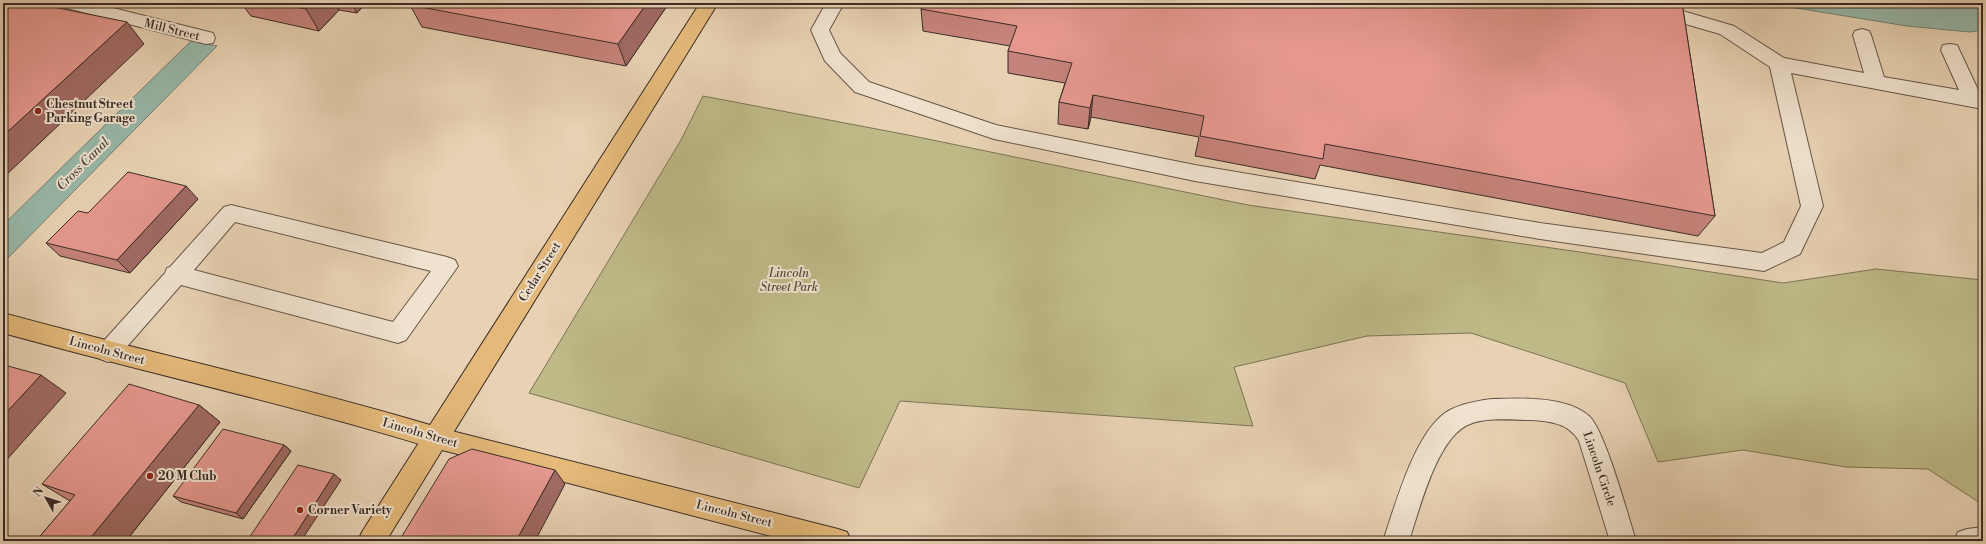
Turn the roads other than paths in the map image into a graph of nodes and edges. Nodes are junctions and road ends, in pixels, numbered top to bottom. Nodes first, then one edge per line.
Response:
1 (69, 3) edge
2 (709, 3) edge
3 (835, 3) edge
4 (1608, 3) edge
5 (1862, 35) dead end
6 (206, 38) dead end
7 (1950, 50) dead end
8 (1779, 64) junction
9 (1876, 83) junction
10 (1978, 101) edge
11 (175, 274) junction
12 (3, 323) edge
13 (108, 352) junction
14 (436, 438) junction
15 (1983, 539) edge
16 (370, 541) edge
17 (838, 541) edge
18 (1396, 541) edge
19 (1623, 541) edge
20 (1967, 541) edge

1 - 6 street, Mill Street
2 - 14 main road, Cedar Street
3 - 8 street
4 - 8 street
5 - 9 street
7 - 10 street
8 - 9 street
9 - 10 street
11 - 11 street
11 - 13 street
12 - 13 main road, Lincoln Street
13 - 14 main road, Lincoln Street
14 - 16 main road, Cedar Street
14 - 17 main road, Lincoln Street
15 - 20 street
18 - 19 street, Lincoln Circle

